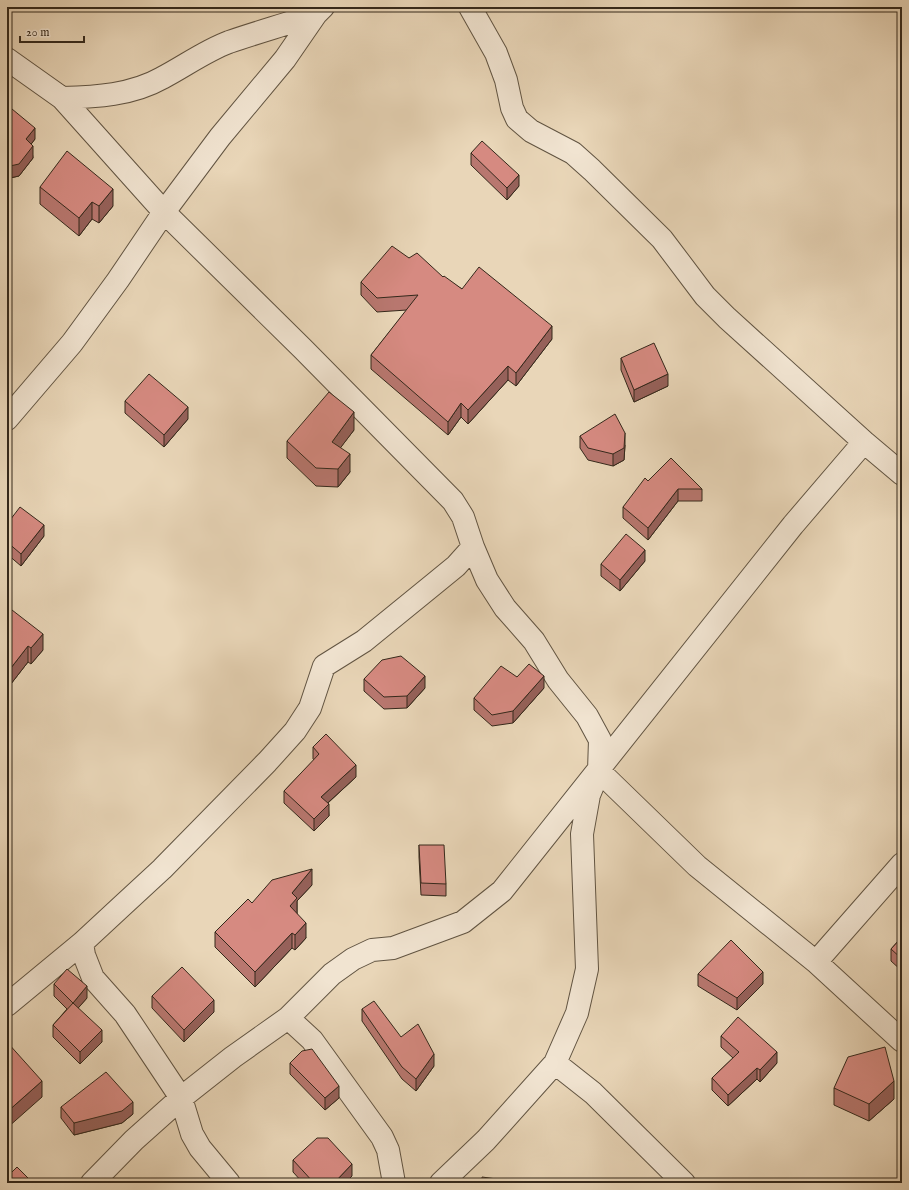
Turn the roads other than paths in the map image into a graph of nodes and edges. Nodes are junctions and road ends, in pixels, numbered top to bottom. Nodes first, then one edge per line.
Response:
1 (470, 7) edge
2 (319, 10) edge
3 (7, 59) edge
4 (62, 98) junction
5 (164, 212) junction
6 (7, 420) edge
7 (864, 442) junction
8 (902, 474) edge
9 (473, 547) junction
10 (599, 771) junction
11 (902, 864) edge
12 (82, 943) junction
13 (816, 962) junction
14 (7, 1006) edge
15 (288, 1018) junction
16 (902, 1041) edge
17 (555, 1063) junction
18 (181, 1098) junction
19 (92, 1183) edge
20 (229, 1183) edge
21 (394, 1183) edge
22 (441, 1183) edge
23 (684, 1183) edge

1 - 7 street
2 - 4 street
2 - 5 street
3 - 4 street
4 - 5 street
5 - 6 street
5 - 9 street
7 - 8 street
7 - 10 street
9 - 10 street
9 - 12 street
10 - 13 street
10 - 15 street
10 - 17 street
11 - 13 street
12 - 14 street
12 - 18 street
13 - 16 street
15 - 18 street
15 - 21 street
17 - 22 street
17 - 23 street
18 - 19 street
18 - 20 street

